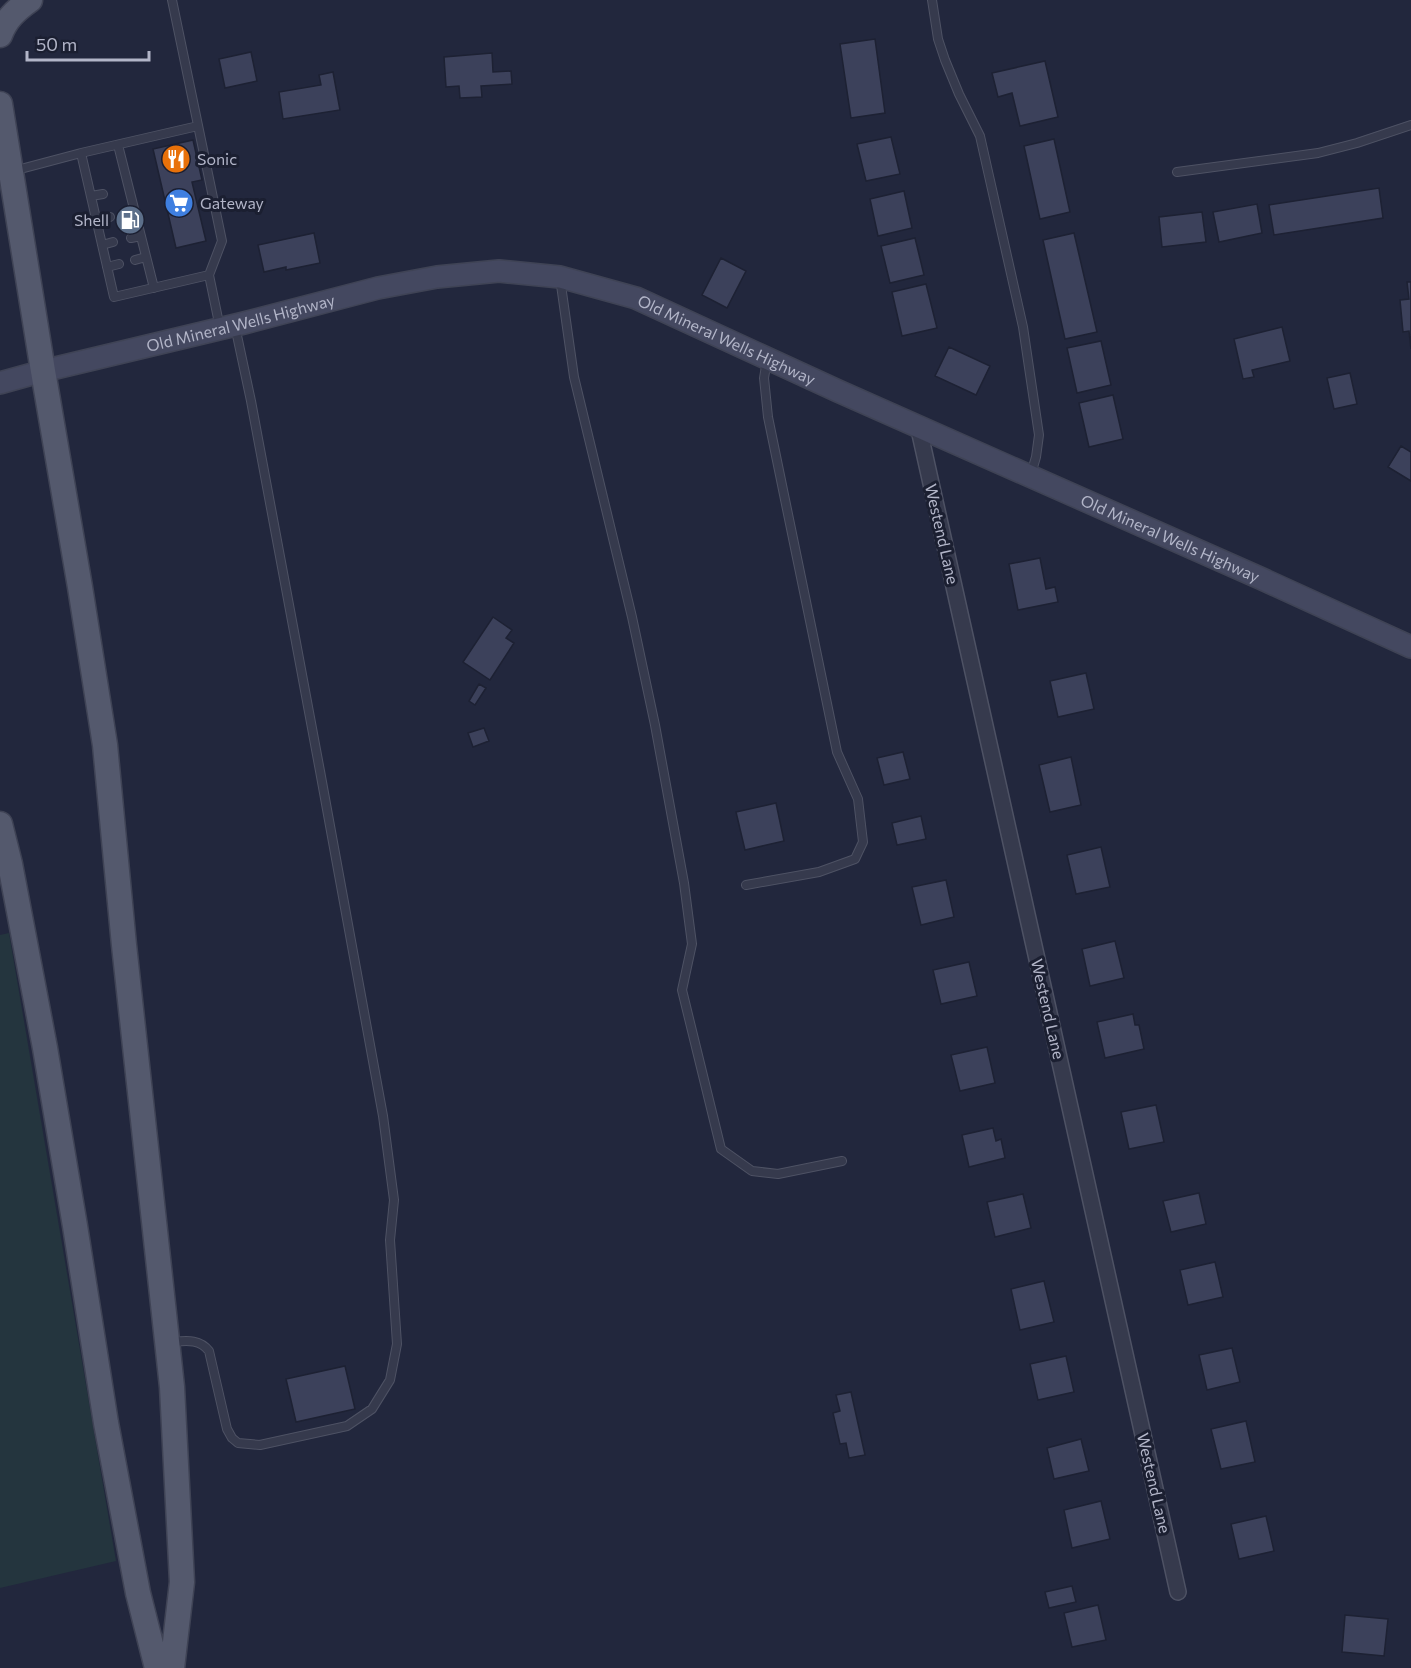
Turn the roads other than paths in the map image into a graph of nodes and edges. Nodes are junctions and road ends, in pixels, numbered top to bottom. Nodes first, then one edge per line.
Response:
1 (30, 0) edge
2 (172, 0) edge
3 (932, 0) edge
4 (0, 35) edge
5 (0, 104) edge
6 (1411, 125) edge
7 (198, 126) junction
8 (118, 145) junction
9 (81, 153) junction
10 (10, 171) junction
11 (1177, 171) dead end
12 (103, 194) dead end
13 (91, 196) junction
14 (110, 217) dead end
15 (97, 221) junction
16 (141, 236) junction
17 (131, 238) dead end
18 (114, 242) dead end
19 (102, 244) junction
20 (146, 257) junction
21 (135, 260) dead end
22 (119, 264) dead end
23 (107, 267) junction
24 (208, 275) junction
25 (560, 277) junction
26 (154, 288) junction
27 (227, 327) junction
28 (768, 358) junction
29 (43, 371) junction
30 (0, 383) edge
31 (918, 425) junction
32 (1030, 475) junction
33 (1411, 647) edge
34 (0, 824) edge
35 (746, 885) dead end
36 (842, 1161) dead end
37 (167, 1342) junction
38 (1178, 1592) dead end
39 (158, 1668) edge
40 (172, 1668) edge

1 - 4 main road
2 - 7 lane
3 - 32 lane
5 - 10 main road
6 - 11 lane
7 - 8 lane
7 - 24 lane
8 - 9 lane
8 - 16 lane
9 - 10 lane
9 - 13 lane
10 - 29 main road
12 - 13 lane
13 - 15 lane
14 - 15 lane
15 - 19 lane
16 - 17 lane
16 - 20 lane
18 - 19 lane
19 - 23 lane
20 - 21 lane
20 - 26 lane
22 - 23 lane
23 - 26 lane
24 - 26 lane
24 - 27 lane
25 - 27 street, Old Mineral Wells Highway
25 - 28 street, Old Mineral Wells Highway
25 - 36 lane
27 - 29 street, Old Mineral Wells Highway
27 - 37 lane
28 - 31 street, Old Mineral Wells Highway
28 - 35 lane
29 - 30 street, Old Mineral Wells Highway
29 - 37 main road
31 - 32 street, Old Mineral Wells Highway
31 - 38 street, Westend Lane
32 - 33 street, Old Mineral Wells Highway
34 - 39 main road
37 - 40 main road

